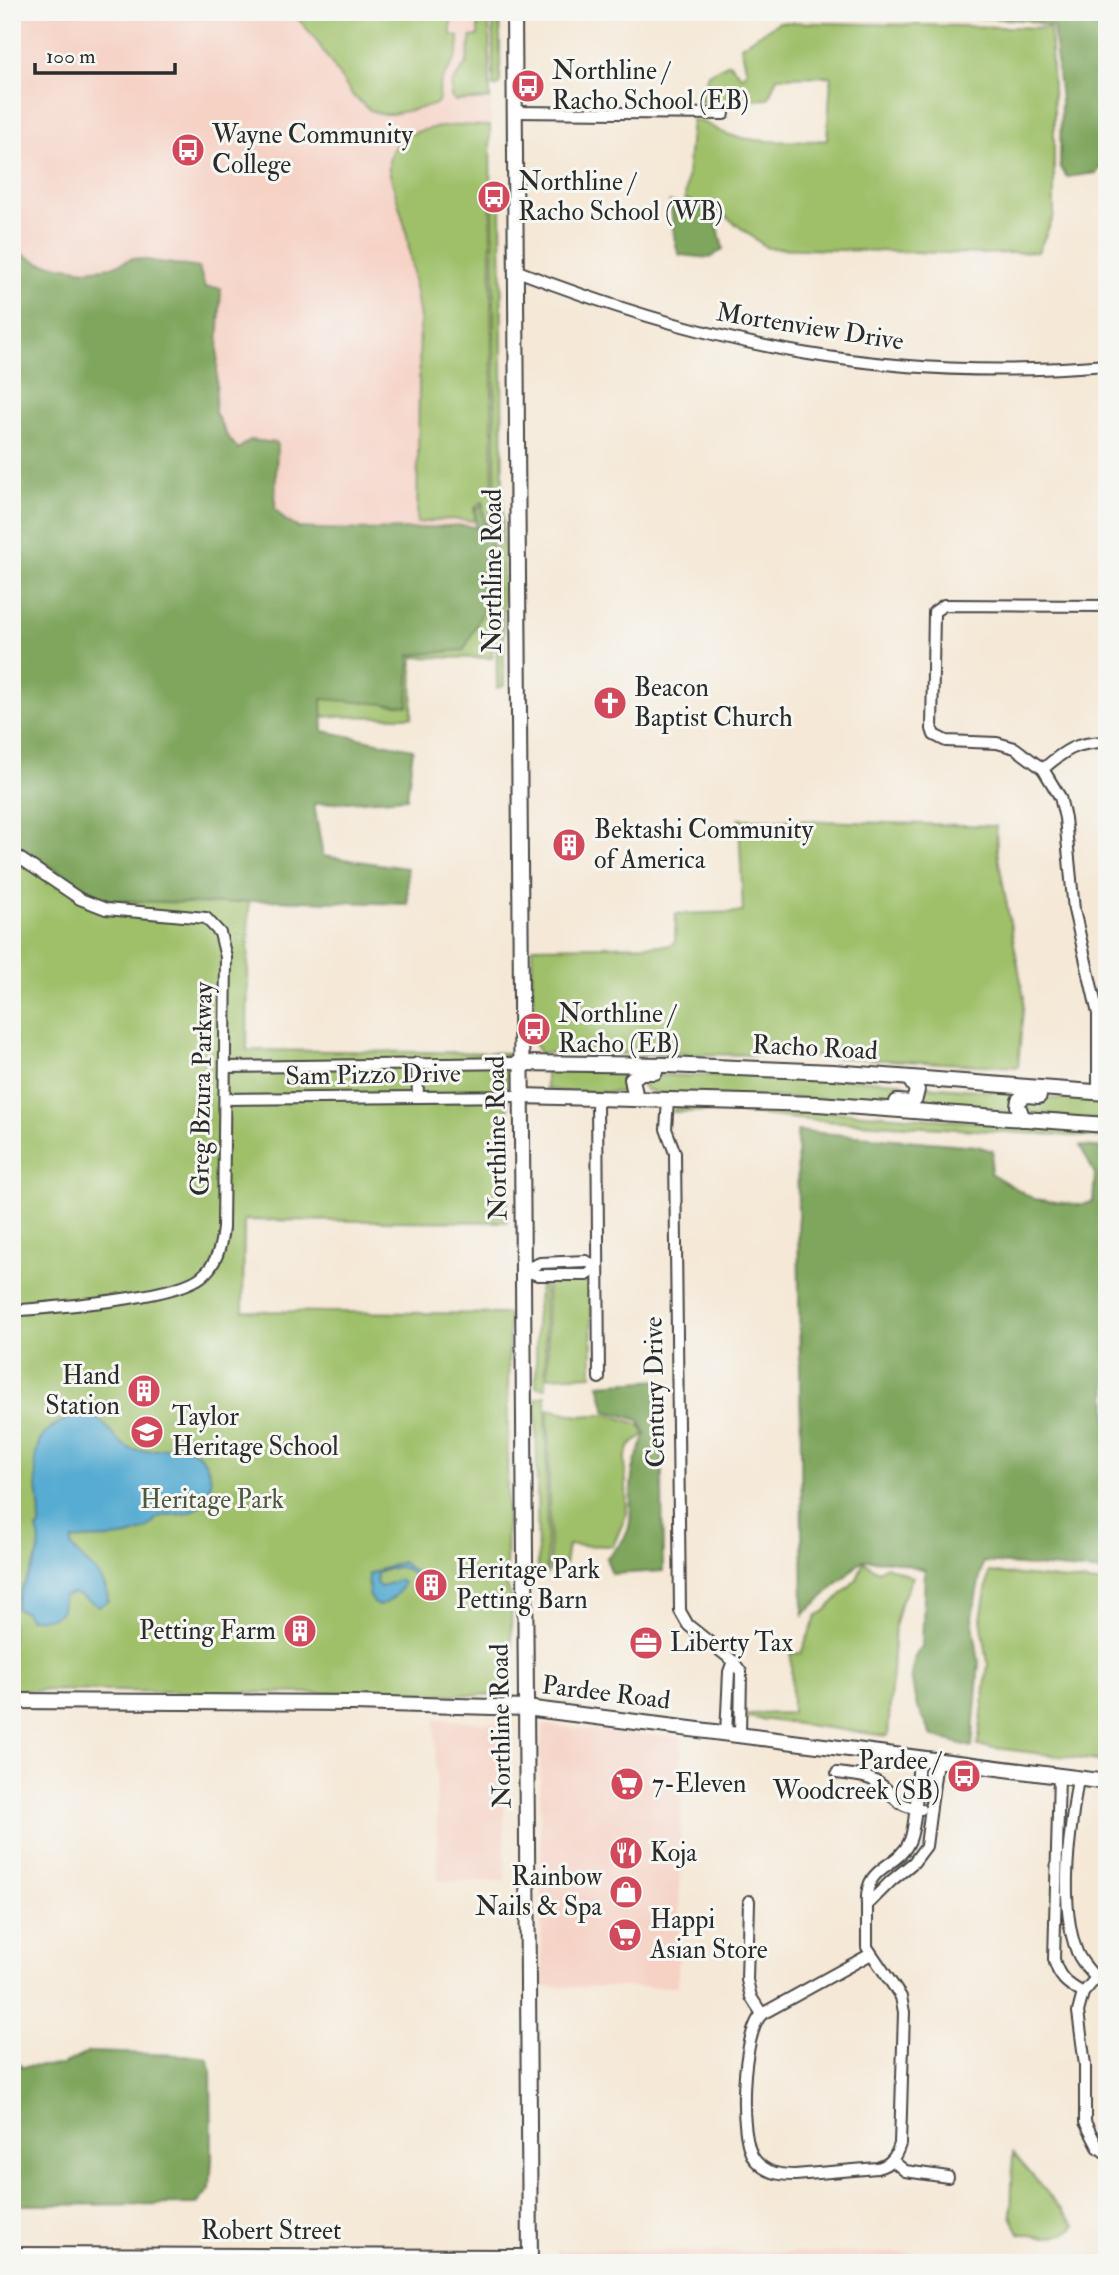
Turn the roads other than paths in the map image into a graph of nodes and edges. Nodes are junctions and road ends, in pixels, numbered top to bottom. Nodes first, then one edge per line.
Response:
1 (514, 12) edge
2 (514, 112) junction
3 (724, 114) dead end
4 (515, 270) junction
5 (1107, 365) edge
6 (1107, 606) edge
7 (1107, 742) edge
8 (1042, 769) junction
9 (12, 852) edge
10 (1102, 1013) edge
11 (417, 1063) junction
12 (520, 1063) junction
13 (226, 1067) junction
14 (747, 1068) junction
15 (909, 1078) junction
16 (1104, 1094) edge
17 (521, 1096) junction
18 (418, 1097) junction
19 (597, 1098) junction
20 (225, 1099) junction
21 (636, 1099) junction
22 (668, 1100) junction
23 (818, 1104) junction
24 (1023, 1119) junction
25 (1107, 1125) edge
26 (598, 1267) junction
27 (523, 1270) junction
28 (12, 1311) edge
29 (599, 1378) dead end
30 (12, 1701) edge
31 (526, 1708) junction
32 (733, 1735) junction
33 (919, 1758) junction
34 (937, 1760) junction
35 (837, 1773) dead end
36 (1059, 1776) junction
37 (1078, 1778) junction
38 (1107, 1782) edge
39 (914, 1808) junction
40 (930, 1810) junction
41 (902, 1852) junction
42 (914, 1862) junction
43 (750, 1901) dead end
44 (867, 1905) junction
45 (871, 1954) junction
46 (1101, 1976) edge
47 (1083, 1993) junction
48 (762, 2014) junction
49 (1107, 2154) edge
50 (892, 2160) junction
51 (948, 2177) dead end
52 (12, 2253) edge
53 (530, 2259) edge

1 - 2 main road, Northline Road
2 - 3 street
2 - 4 main road, Northline Road
4 - 5 street, Mortenview Drive
4 - 12 main road, Northline Road
6 - 8 street
7 - 8 street
8 - 10 street
9 - 13 street, Greg Bzura Parkway
10 - 16 street
11 - 12 street, Sam Pizzo Drive
11 - 13 street, Sam Pizzo Drive
11 - 18 street
12 - 14 main road, Racho Road
12 - 17 main road, Northline Road
13 - 20 street, Greg Bzura Parkway
14 - 15 main road, Racho Road
14 - 21 main road
15 - 16 main road, Racho Road
15 - 23 main road
16 - 24 main road
17 - 18 street, Sam Pizzo Drive
17 - 19 main road
17 - 27 main road, Northline Road
18 - 20 street, Sam Pizzo Drive
19 - 21 main road
19 - 26 street
20 - 28 street, Greg Bzura Parkway
21 - 22 main road
22 - 23 main road
22 - 32 street, Century Drive
23 - 24 main road
24 - 25 main road
26 - 27 street
26 - 29 street
27 - 31 main road, Northline Road
30 - 31 main road, Pardee Road
31 - 32 main road, Pardee Road
31 - 53 main road, Northline Road
32 - 33 main road, Pardee Road
33 - 34 main road, Pardee Road
33 - 39 street
34 - 36 main road, Pardee Road
34 - 40 street
35 - 39 street
36 - 37 main road, Pardee Road
36 - 47 street
37 - 38 main road, Pardee Road
37 - 46 street
39 - 40 street
39 - 41 street
40 - 42 street
41 - 42 street
41 - 44 street
42 - 44 street
43 - 48 street
44 - 45 street
45 - 48 street
45 - 50 street
46 - 47 street
47 - 49 street
48 - 50 street
50 - 51 street
52 - 53 street, Robert Street

